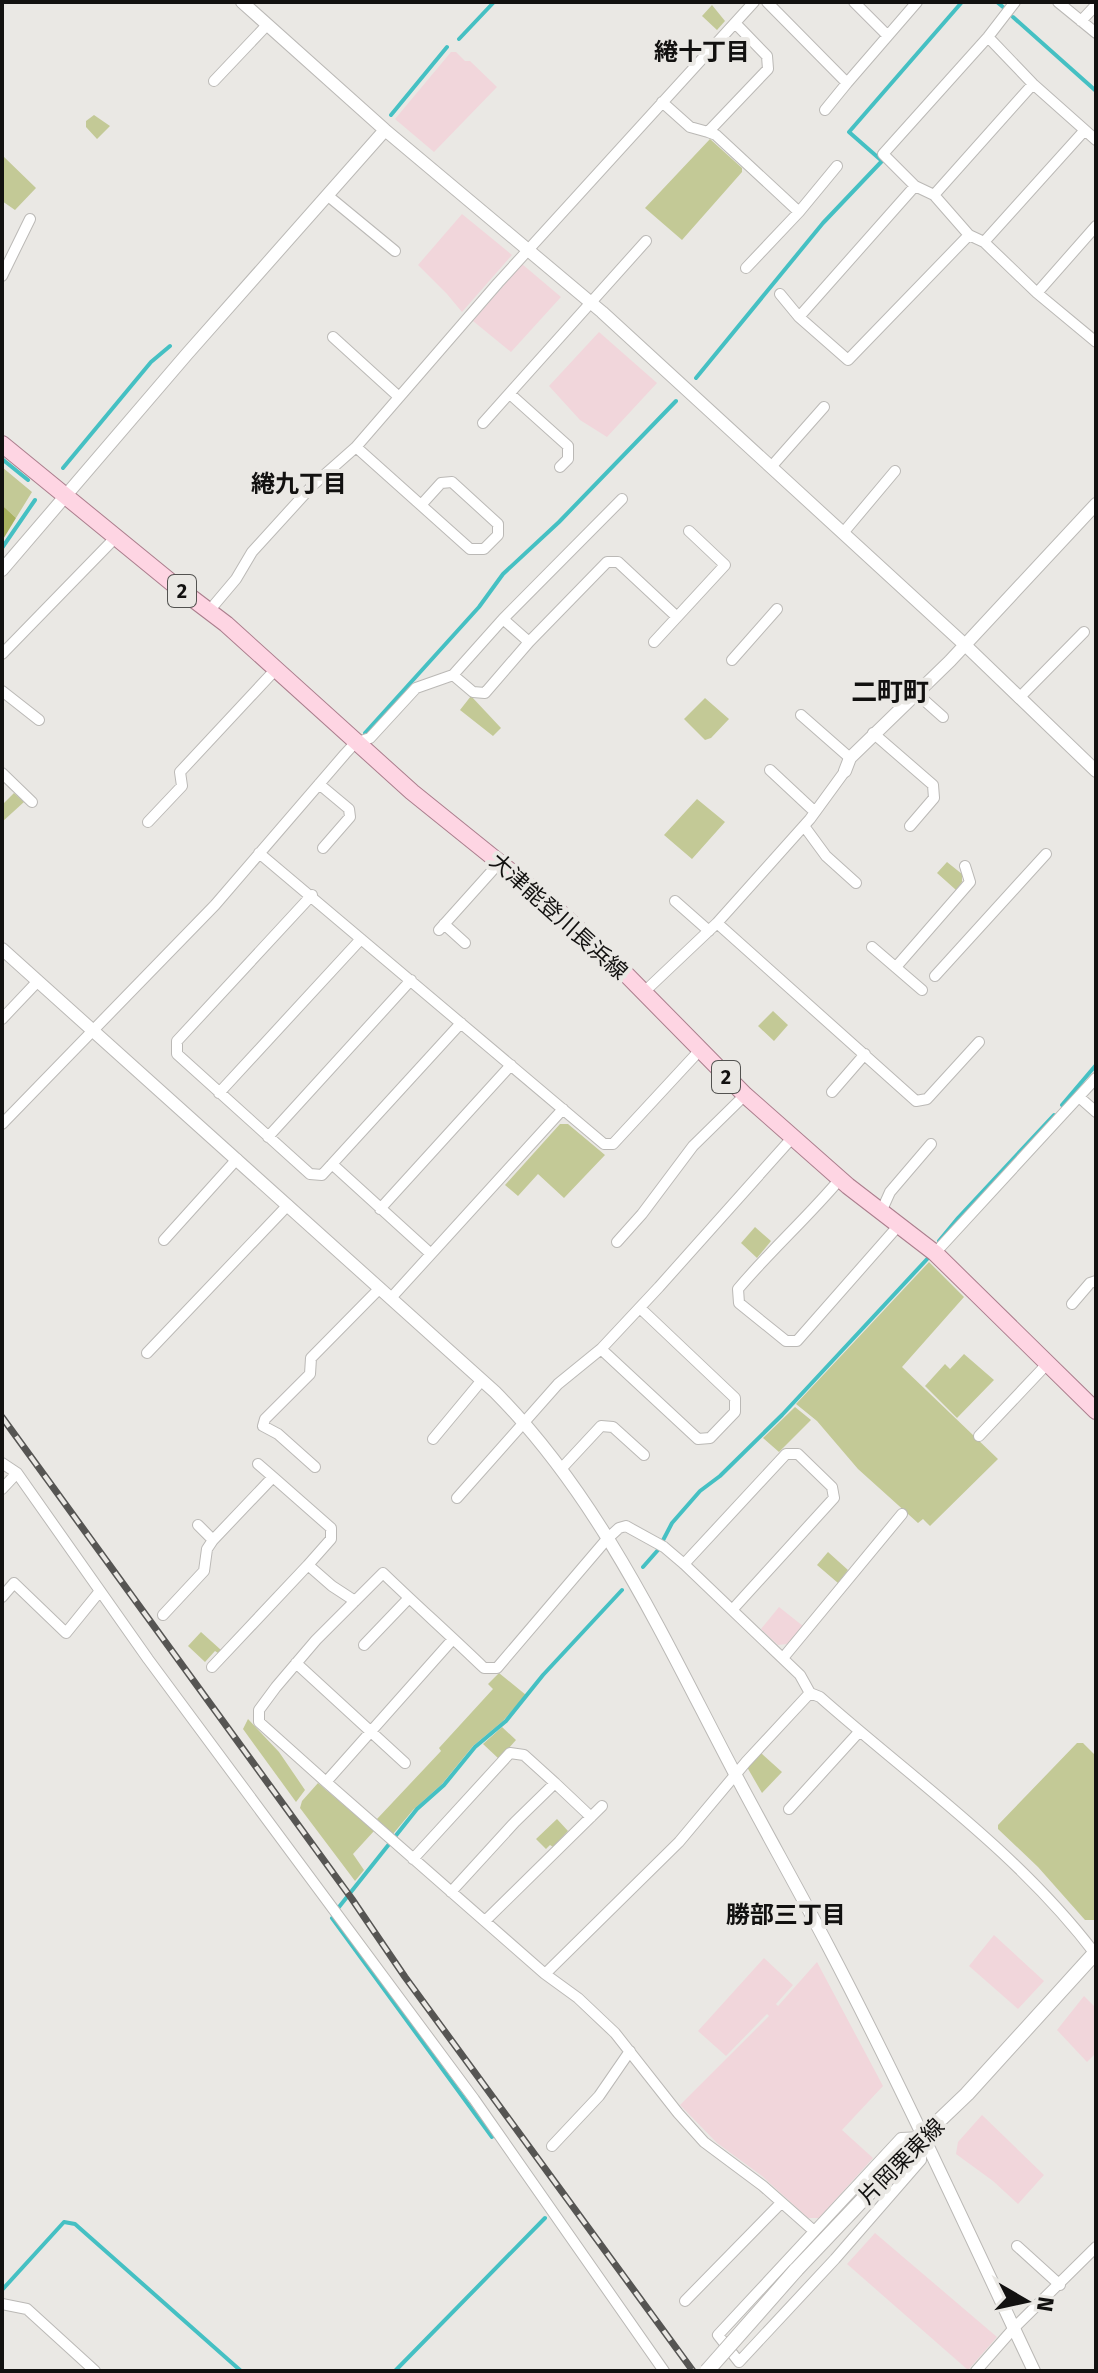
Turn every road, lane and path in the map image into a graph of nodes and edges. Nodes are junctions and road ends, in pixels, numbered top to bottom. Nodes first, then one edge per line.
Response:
1 (242, 2) edge
2 (754, 2) edge
3 (767, 2) edge
4 (854, 2) edge
5 (917, 2) edge
6 (1015, 2) edge
7 (1058, 2) edge
8 (1096, 5) edge
9 (1081, 21) junction
10 (735, 23) junction
11 (267, 25) junction
12 (1096, 33) edge
13 (887, 35) junction
14 (988, 37) junction
15 (214, 81) dead end
16 (847, 83) junction
17 (1033, 84) junction
18 (662, 102) junction
19 (825, 110) dead end
20 (385, 130) junction
21 (1084, 131) junction
22 (708, 132) junction
23 (1096, 140) edge
24 (837, 166) dead end
25 (915, 186) junction
26 (327, 195) junction
27 (934, 195) junction
28 (799, 212) junction
29 (30, 219) dead end
30 (1096, 226) edge
31 (969, 235) junction
32 (646, 241) dead end
33 (984, 242) junction
34 (395, 251) dead end
35 (527, 251) junction
36 (746, 268) dead end
37 (2, 276) edge
38 (1037, 293) junction
39 (780, 294) dead end
40 (591, 303) junction
41 (799, 317) junction
42 (1094, 336) edge
43 (333, 337) dead end
44 (510, 394) junction
45 (399, 397) junction
46 (824, 407) dead end
47 (483, 423) dead end
48 (2, 444) edge
49 (356, 447) junction
50 (560, 467) dead end
51 (771, 467) junction
52 (895, 471) dead end
53 (66, 495) junction
54 (622, 499) dead end
55 (422, 504) junction
56 (1096, 504) edge
57 (689, 531) dead end
58 (843, 533) junction
59 (116, 537) junction
60 (2, 570) edge
61 (777, 609) dead end
62 (209, 611) junction
63 (677, 617) junction
64 (503, 619) junction
65 (1084, 632) dead end
66 (529, 642) junction
67 (654, 642) dead end
68 (964, 644) junction
69 (2, 654) edge
70 (732, 660) dead end
71 (277, 668) junction
72 (453, 675) junction
73 (2, 691) edge
74 (916, 693) junction
75 (1019, 698) junction
76 (801, 715) dead end
77 (943, 717) dead end
78 (39, 720) dead end
79 (873, 733) junction
80 (355, 743) junction
81 (850, 758) junction
82 (770, 770) dead end
83 (845, 771) joint
84 (1096, 771) edge
85 (2, 773) edge
86 (319, 784) junction
87 (32, 802) dead end
88 (815, 812) junction
89 (148, 822) dead end
90 (804, 826) junction
91 (910, 826) dead end
92 (323, 848) dead end
93 (259, 853) junction
94 (1046, 854) dead end
95 (500, 862) junction
96 (965, 866) dead end
97 (856, 883) dead end
98 (312, 895) junction
99 (675, 901) dead end
100 (713, 927) junction
101 (361, 939) junction
102 (465, 943) dead end
103 (872, 947) dead end
104 (2, 949) edge
105 (896, 967) junction
106 (935, 976) dead end
107 (411, 980) junction
108 (38, 981) junction
109 (922, 990) dead end
110 (643, 993) junction
111 (2, 1019) edge
112 (461, 1023) junction
113 (94, 1032) junction
114 (979, 1042) dead end
115 (700, 1050) junction
116 (865, 1054) junction
117 (511, 1065) junction
118 (1096, 1078) edge
119 (832, 1092) dead end
120 (219, 1093) junction
121 (745, 1095) junction
122 (1079, 1097) junction
123 (563, 1109) junction
124 (1096, 1112) edge
125 (2, 1124) edge
126 (268, 1137) junction
127 (792, 1138) junction
128 (931, 1144) dead end
129 (237, 1159) junction
130 (332, 1164) junction
131 (840, 1179) junction
132 (288, 1205) junction
133 (380, 1209) junction
134 (881, 1212) junction
135 (899, 1225) junction
136 (164, 1240) dead end
137 (617, 1242) dead end
138 (935, 1253) junction
139 (431, 1254) junction
140 (1096, 1281) edge
141 (380, 1288) junction
142 (391, 1298) junction
143 (1072, 1304) dead end
144 (640, 1308) junction
145 (601, 1349) junction
146 (147, 1353) dead end
147 (1048, 1363) junction
148 (482, 1380) junction
149 (1096, 1411) edge
150 (524, 1421) junction
151 (979, 1436) dead end
152 (433, 1439) dead end
153 (644, 1455) dead end
154 (2, 1463) edge
155 (258, 1464) dead end
156 (315, 1467) dead end
157 (561, 1469) junction
158 (17, 1473) junction
159 (273, 1477) junction
160 (2, 1489) edge
161 (457, 1498) dead end
162 (902, 1514) dead end
163 (198, 1525) dead end
164 (607, 1539) junction
165 (213, 1540) junction
166 (684, 1564) junction
167 (308, 1565) junction
168 (100, 1591) junction
169 (2, 1597) edge
170 (409, 1598) junction
171 (355, 1601) junction
172 (733, 1609) junction
173 (163, 1615) dead end
174 (453, 1639) junction
175 (364, 1645) dead end
176 (783, 1658) junction
177 (296, 1663) junction
178 (212, 1667) dead end
179 (810, 1693) junction
180 (371, 1732) junction
181 (859, 1732) junction
182 (405, 1763) dead end
183 (735, 1774) junction
184 (326, 1782) junction
185 (555, 1783) junction
186 (602, 1806) dead end
187 (789, 1809) dead end
188 (591, 1817) junction
189 (413, 1859) junction
190 (451, 1892) junction
191 (485, 1921) junction
192 (1096, 1954) edge
193 (545, 1974) junction
194 (630, 2051) junction
195 (922, 2137) junction
196 (552, 2146) dead end
197 (781, 2203) junction
198 (814, 2231) junction
199 (1017, 2246) dead end
200 (1096, 2247) edge
201 (765, 2284) junction
202 (1060, 2285) junction
203 (685, 2301) dead end
204 (2, 2304) edge
205 (790, 2307) junction
206 (1014, 2328) junction
207 (95, 2371) edge
208 (664, 2371) edge
209 (707, 2371) edge
210 (976, 2371) edge
211 (1034, 2371) edge

1 - 11 street
2 - 10 street
3 - 16 street
4 - 13 street
5 - 13 street
6 - 14 street
7 - 9 street
8 - 9 street
9 - 12 street
10 - 18 street
10 - 22 street
11 - 15 street
11 - 20 street
13 - 16 street
14 - 17 street
14 - 25 street
16 - 19 street
17 - 21 street
17 - 27 street
18 - 22 street
18 - 35 street
20 - 26 street
20 - 35 street
21 - 23 street
21 - 33 street
22 - 28 street
24 - 28 street
25 - 27 street
25 - 41 street
26 - 34 street
26 - 53 street
27 - 31 street
28 - 36 street
29 - 37 street
30 - 38 street
31 - 33 street
31 - 41 street
32 - 40 street
33 - 38 street
35 - 40 street
35 - 45 street
38 - 42 street
39 - 41 street
40 - 44 street
40 - 51 street
43 - 45 street
44 - 47 street
44 - 50 street
45 - 49 street
46 - 51 street
48 - 53 main road, 大津能登川長浜線 / 2
49 - 55 street
49 - 62 street
51 - 58 street
52 - 58 street
53 - 59 main road, 大津能登川長浜線 / 2
53 - 60 street
54 - 64 street
55 - 55 street
56 - 68 street
57 - 63 street
58 - 68 street
59 - 62 main road, 大津能登川長浜線 / 2
59 - 69 street
61 - 70 street
62 - 71 main road, 大津能登川長浜線 / 2
63 - 66 street
63 - 67 street
64 - 66 street
64 - 72 street
65 - 75 street
66 - 72 street
68 - 74 street
68 - 75 street
71 - 80 main road, 大津能登川長浜線 / 2
71 - 89 street
72 - 80 street
73 - 78 street
74 - 77 street
74 - 79 street
75 - 84 street
76 - 81 street
79 - 81 street
79 - 91 street
80 - 86 street
80 - 95 main road, 大津能登川長浜線 / 2
81 - 83 street
82 - 88 street
83 - 88 street
85 - 87 street
86 - 92 street
86 - 93 street
88 - 90 street
90 - 97 street
90 - 100 street
93 - 98 street
93 - 113 street
94 - 106 street
95 - 102 street
95 - 110 main road, 大津能登川長浜線 / 2
96 - 105 street
98 - 101 street
98 - 120 street
99 - 100 street
100 - 110 street
100 - 116 street
101 - 107 street
101 - 120 street
103 - 105 street
104 - 108 street
105 - 109 street
107 - 112 street
107 - 126 street
108 - 111 street
108 - 113 street
110 - 115 main road, 大津能登川長浜線 / 2
112 - 117 street
112 - 130 street
113 - 125 street
113 - 129 street
114 - 116 street
115 - 121 main road, 大津能登川長浜線 / 2
115 - 123 street
116 - 119 street
117 - 123 street
117 - 133 street
118 - 122 street
120 - 126 street
121 - 127 main road, 大津能登川長浜線 / 2
121 - 137 street
122 - 124 street
122 - 138 street
123 - 139 street
126 - 130 street
127 - 131 main road, 大津能登川長浜線 / 2
127 - 144 street
128 - 134 street
129 - 132 street
129 - 136 street
130 - 133 street
131 - 134 main road, 大津能登川長浜線 / 2
131 - 135 street
132 - 141 street
132 - 146 street
133 - 139 street
134 - 135 main road, 大津能登川長浜線 / 2
135 - 138 main road, 大津能登川長浜線 / 2
138 - 147 main road, 大津能登川長浜線 / 2
139 - 142 street
140 - 143 street
141 - 142 street
141 - 156 street
142 - 148 street
144 - 145 street
144 - 145 street
145 - 150 street
147 - 149 main road, 大津能登川長浜線 / 2
147 - 151 street
148 - 150 street
148 - 152 street
150 - 157 street
150 - 161 street
153 - 157 street
154 - 158 street
155 - 159 street
157 - 164 street
158 - 160 street
158 - 168 street
159 - 165 street
159 - 167 street
162 - 176 street
163 - 165 street
164 - 166 street
164 - 174 street
164 - 183 street
165 - 173 street
166 - 172 street
166 - 172 street
167 - 171 street
167 - 178 street
168 - 169 street
168 - 208 street
170 - 171 street
170 - 174 street
170 - 175 street
171 - 177 street
172 - 176 street
174 - 180 street
176 - 179 street
177 - 180 street
177 - 184 street
179 - 181 street
179 - 183 street
180 - 182 street
180 - 184 street
181 - 187 street
181 - 192 street
183 - 193 street
183 - 195 street
184 - 189 street
185 - 188 street
185 - 189 street
185 - 190 street
186 - 188 street
188 - 191 street
189 - 190 street
190 - 191 street
191 - 193 street
192 - 195 main road, 片岡栗東線
193 - 194 street
194 - 196 street
194 - 197 street
195 - 198 street
195 - 205 street
195 - 206 street
195 - 209 main road, 片岡栗東線, bridge
197 - 198 street
197 - 203 street
198 - 201 street
199 - 202 street
200 - 202 street
201 - 205 street
201 - 205 street
202 - 206 street
204 - 207 street
206 - 210 street
206 - 211 street

